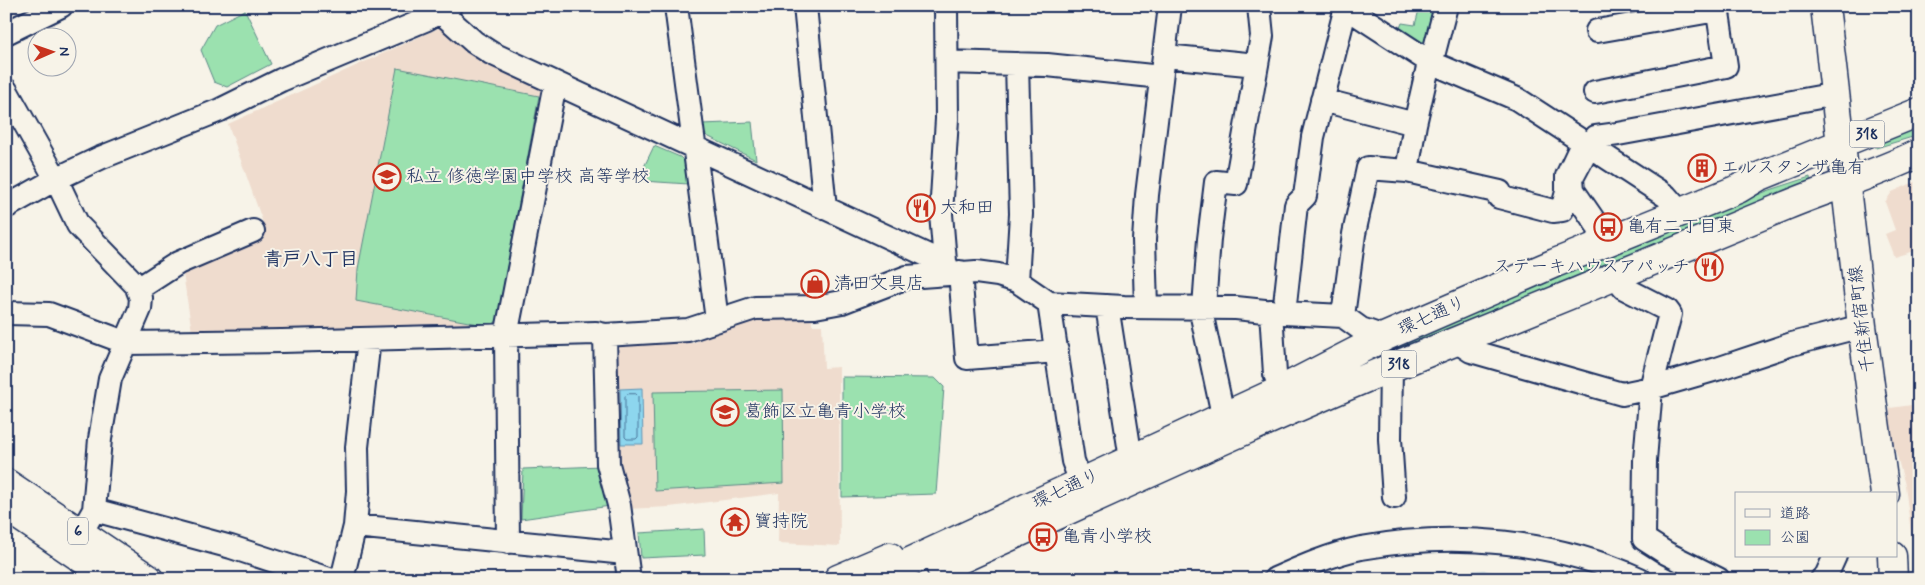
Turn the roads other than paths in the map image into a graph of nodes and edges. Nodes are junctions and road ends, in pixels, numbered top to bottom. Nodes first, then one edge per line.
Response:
1 (61, 6) edge
2 (676, 6) edge
3 (805, 6) edge
4 (946, 6) edge
5 (1170, 6) edge
6 (1259, 6) edge
7 (1446, 6) edge
8 (1825, 6) edge
9 (1345, 7) edge
10 (441, 8) edge
11 (1717, 8) edge
12 (1597, 31) dead end
13 (6, 33) edge
14 (947, 62) junction
15 (1430, 62) junction
16 (1017, 64) junction
17 (1257, 65) junction
18 (1163, 67) junction
19 (556, 84) junction
20 (6, 90) edge
21 (1595, 92) dead end
22 (1836, 94) junction
23 (1322, 100) junction
24 (1919, 112) edge
25 (1415, 124) junction
26 (1586, 144) junction
27 (1841, 144) junction
28 (696, 148) junction
29 (1919, 153) edge
30 (1407, 171) junction
31 (56, 179) junction
32 (1846, 183) junction
33 (6, 207) edge
34 (825, 208) junction
35 (1681, 213) junction
36 (253, 231) dead end
37 (1605, 244) junction
38 (951, 270) junction
39 (1615, 277) junction
40 (1017, 281) junction
41 (138, 289) junction
42 (1049, 303) junction
43 (1107, 306) junction
44 (1146, 307) junction
45 (1202, 307) junction
46 (1277, 312) junction
47 (6, 313) edge
48 (1343, 316) junction
49 (717, 320) junction
50 (1862, 326) junction
51 (605, 335) junction
52 (506, 336) junction
53 (1384, 337) junction
54 (369, 339) junction
55 (1456, 341) junction
56 (127, 343) junction
57 (1057, 351) junction
58 (1391, 367) junction
59 (1651, 388) junction
60 (1281, 390) junction
61 (1223, 415) junction
62 (1131, 459) junction
63 (1081, 482) junction
64 (6, 483) edge
65 (1885, 492) edge
66 (1394, 497) dead end
67 (6, 507) edge
68 (87, 522) junction
69 (355, 526) junction
70 (985, 537) junction
71 (508, 542) junction
72 (625, 553) junction
73 (1834, 558) edge
74 (1892, 558) edge
75 (112, 579) edge
76 (149, 579) edge
77 (329, 579) edge
78 (342, 579) edge
79 (629, 579) edge
80 (838, 579) edge
81 (872, 579) edge
82 (917, 579) edge
83 (942, 579) edge
84 (1275, 579) edge
85 (1640, 579) edge
86 (1718, 579) edge
87 (1822, 579) edge
88 (1893, 579) edge

1 - 13 street
2 - 28 street
3 - 34 street
4 - 14 street
5 - 18 street
6 - 17 street
7 - 15 street
8 - 22 main road, 千住新宿町線
9 - 15 street
9 - 23 street
10 - 19 street
10 - 31 street
11 - 12 street
11 - 21 street
14 - 16 street
14 - 38 street
15 - 25 street
15 - 26 street
16 - 18 street
16 - 40 street
17 - 18 street
17 - 45 street
18 - 44 street
19 - 28 street
19 - 52 street
20 - 31 street
22 - 26 street
22 - 27 main road, 千住新宿町線
23 - 25 street
23 - 46 street
24 - 27 main road, 環七通り / 318
25 - 30 street
26 - 30 street
26 - 35 street
26 - 37 street
27 - 32 main road, 千住新宿町線
27 - 35 main road, 環七通り / 318
28 - 34 street
28 - 49 street
29 - 32 main road, 環七通り / 318
30 - 48 street
31 - 33 street
31 - 41 street
32 - 39 main road, 環七通り / 318
32 - 50 main road, 千住新宿町線
34 - 38 street
35 - 37 main road, 環七通り / 318
36 - 41 street
37 - 53 main road, 環七通り / 318
38 - 40 street
38 - 49 street
38 - 57 street
39 - 55 main road, 環七通り / 318
39 - 59 street
40 - 42 street
41 - 56 street
42 - 43 street
42 - 57 street
43 - 44 street
43 - 62 street
44 - 45 street
45 - 46 street
45 - 61 street
46 - 48 street
46 - 60 street
47 - 56 street
48 - 53 street
49 - 51 street
50 - 59 street
50 - 65 main road, 千住新宿町線
51 - 52 street
51 - 72 street
52 - 54 street
52 - 71 street
53 - 60 main road, 環七通り / 318
54 - 56 street
54 - 69 street
55 - 58 main road, 環七通り / 318
55 - 59 street
56 - 68 street
57 - 63 street
58 - 66 street
58 - 70 main road, 環七通り / 318
59 - 86 street
60 - 61 main road, 環七通り / 318
61 - 62 main road, 環七通り / 318
62 - 63 main road, 環七通り / 318
63 - 70 main road, 環七通り / 318
64 - 68 main road, 6
67 - 75 main road, 6
68 - 76 main road, 6
68 - 77 street
69 - 71 street
69 - 78 street
70 - 80 main road
70 - 81 main road, 環七通り / 318
70 - 82 main road, 環七通り / 318
70 - 83 main road
71 - 72 street
72 - 79 street
73 - 87 street
74 - 88 main road
84 - 85 street

